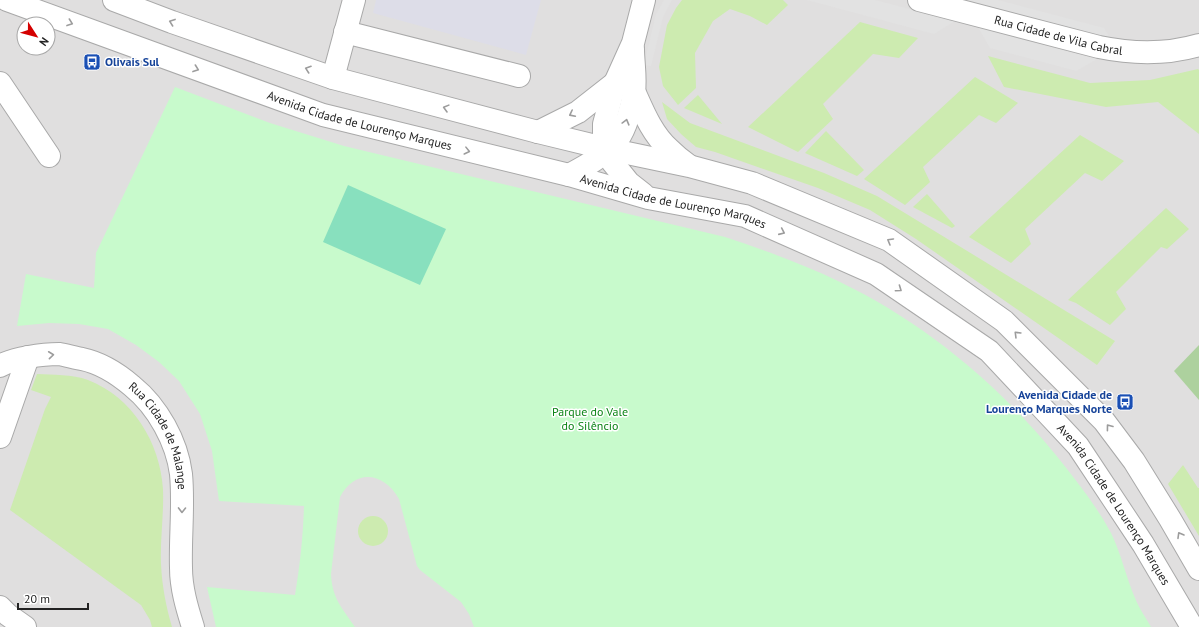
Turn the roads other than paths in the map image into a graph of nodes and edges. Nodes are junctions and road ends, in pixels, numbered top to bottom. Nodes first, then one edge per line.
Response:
1 (7, 0) edge
2 (114, 0) edge
3 (354, 0) edge
4 (644, 0) edge
5 (920, 0) edge
6 (345, 32) junction
7 (1199, 45) edge
8 (519, 76) dead end
9 (333, 78) junction
10 (0, 83) edge
11 (624, 87) junction
12 (538, 132) junction
13 (608, 149) junction
14 (49, 156) dead end
15 (689, 166) junction
16 (568, 175) junction
17 (648, 198) junction
18 (28, 358) junction
19 (0, 366) edge
20 (0, 436) edge
21 (1199, 569) edge
22 (0, 607) edge
23 (25, 627) edge
24 (193, 627) edge
25 (1192, 627) edge

1 -> 16 street, Avenida Cidade de Lourenço Marques
9 -> 2 street
3 - 6 street
4 - 11 street
5 - 7 street, Rua Cidade de Vila Cabral
6 - 8 street
6 - 9 street
12 -> 9 street
10 - 14 street
11 -> 12 street
11 - 13 street
11 - 15 street
12 - 13 street
13 - 15 street
13 - 16 street
13 - 17 street
21 -> 15 street
16 - 17 street, Avenida Cidade de Lourenço Marques
17 -> 25 street, Avenida Cidade de Lourenço Marques
18 - 19 street, Rua Cidade de Malange
18 - 20 street
18 -> 24 street, Rua Cidade de Malange
22 - 23 street

